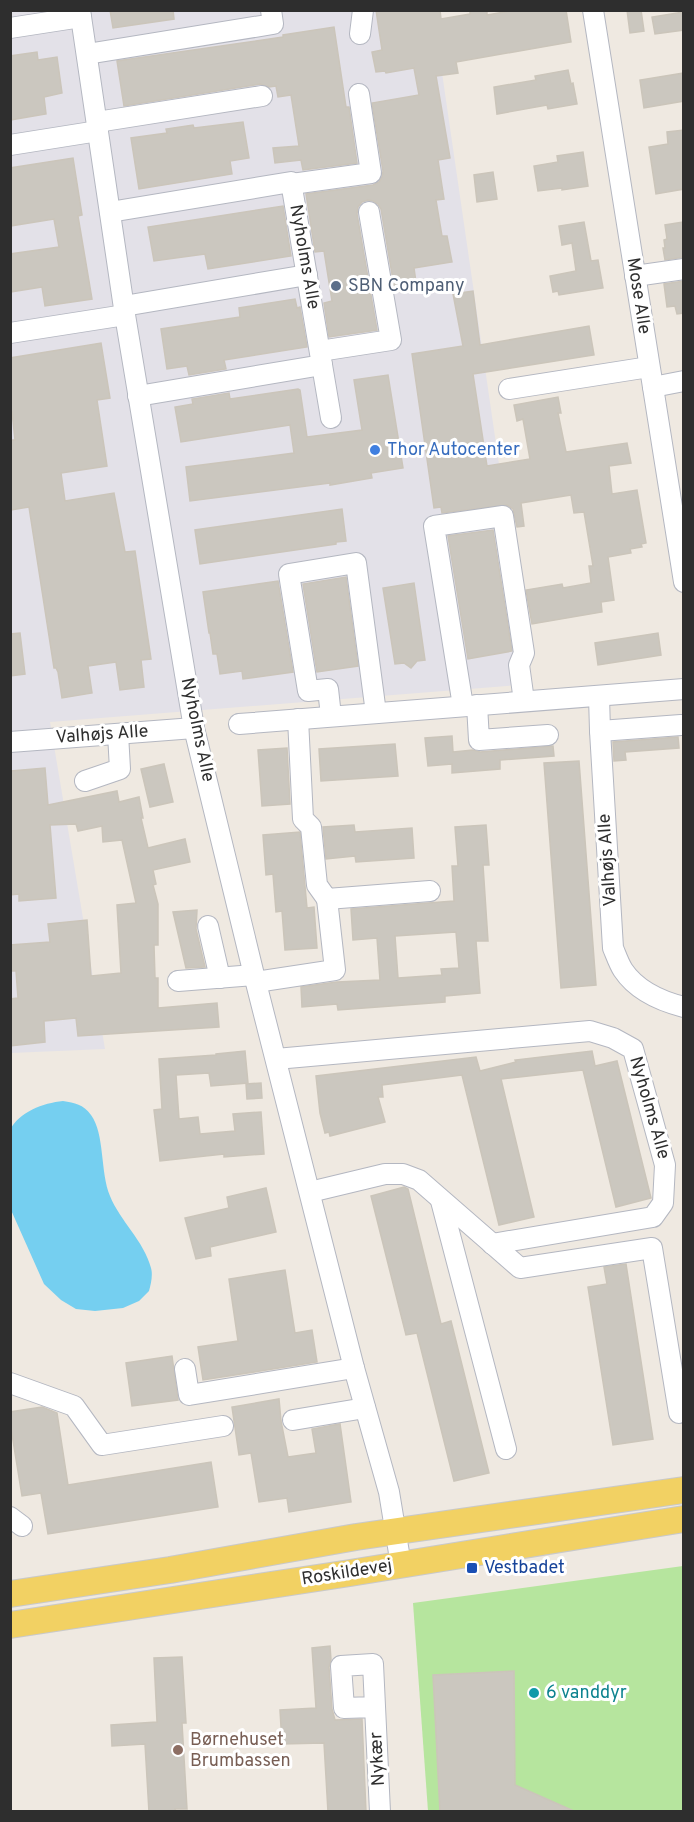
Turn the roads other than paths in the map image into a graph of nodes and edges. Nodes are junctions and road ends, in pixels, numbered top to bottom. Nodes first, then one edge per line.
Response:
1 (271, 10) edge
2 (363, 10) edge
3 (593, 10) edge
4 (81, 14) edge
5 (10, 28) edge
6 (360, 34) dead end
7 (87, 54) junction
8 (359, 94) dead end
9 (262, 96) dead end
10 (97, 126) junction
11 (10, 145) edge
12 (292, 184) junction
13 (110, 212) junction
14 (369, 212) dead end
15 (684, 269) edge
16 (307, 275) junction
17 (635, 276) junction
18 (124, 310) junction
19 (10, 333) edge
20 (321, 358) junction
21 (650, 367) junction
22 (684, 381) edge
23 (652, 387) junction
24 (509, 389) dead end
25 (138, 396) junction
26 (331, 417) dead end
27 (675, 472) edge
28 (684, 582) edge
29 (684, 689) edge
30 (599, 696) junction
31 (524, 702) junction
32 (470, 706) junction
33 (376, 713) junction
34 (331, 716) junction
35 (298, 719) junction
36 (239, 724) dead end
37 (681, 725) dead end
38 (194, 728) junction
39 (600, 731) junction
40 (118, 734) junction
41 (548, 735) dead end
42 (10, 742) edge
43 (86, 781) dead end
44 (430, 891) dead end
45 (327, 899) junction
46 (208, 926) dead end
47 (219, 978) junction
48 (255, 978) junction
49 (178, 981) dead end
50 (684, 1007) edge
51 (276, 1059) junction
52 (310, 1192) junction
53 (441, 1201) junction
54 (492, 1244) junction
55 (354, 1368) junction
56 (185, 1369) dead end
57 (10, 1383) edge
58 (365, 1408) junction
59 (679, 1413) dead end
60 (293, 1420) dead end
61 (224, 1426) dead end
62 (506, 1449) dead end
63 (684, 1490) edge
64 (684, 1519) edge
65 (395, 1532) junction
66 (401, 1565) junction
67 (10, 1594) edge
68 (10, 1625) edge
69 (375, 1707) dead end
70 (380, 1812) edge

1 - 7 street
2 - 6 street
3 - 17 street, Mose Alle
4 - 5 street
4 - 7 street, Nyholms Alle
7 - 10 street, Nyholms Alle
8 - 12 street
9 - 10 street
10 - 11 street
10 - 13 street, Nyholms Alle
12 - 13 street, Nyholms Alle
12 - 16 street, Nyholms Alle
13 - 18 street, Nyholms Alle
14 - 20 street
15 - 17 street
16 - 18 street
16 - 20 street, Nyholms Alle
17 - 21 street, Mose Alle
18 - 19 street
18 - 25 street, Nyholms Alle
20 - 25 street
20 - 26 street, Nyholms Alle
21 - 23 street, Mose Alle
21 - 24 street
22 - 23 street
23 - 27 street, Mose Alle
25 - 38 street, Nyholms Alle
27 - 28 street, Mose Alle
29 - 30 street
30 - 31 street
30 - 39 street, Valhøjs Alle
31 - 32 street
31 - 32 street
32 - 33 street
32 - 41 street
33 - 34 street
33 - 34 street
34 - 35 street
35 - 36 street
35 - 45 street
37 - 39 street
38 - 40 street, Valhøjs Alle
38 - 48 street, Nyholms Alle
39 - 50 street, Valhøjs Alle
40 - 42 street, Valhøjs Alle
40 - 43 street
44 - 45 street
45 - 48 street
46 - 47 street
47 - 48 street
47 - 49 street
48 - 51 street, Nyholms Alle
51 - 52 street, Nyholms Alle
51 - 54 street, Nyholms Alle
52 - 53 street
52 - 55 street, Nyholms Alle
53 - 54 street
53 - 62 street
54 - 59 street
55 - 56 street
55 - 58 street, Nyholms Alle
57 - 61 street
58 - 60 street
58 - 65 street, Nyholms Alle
63 - 65 main road, Roskildevej
64 - 66 main road, Roskildevej
65 - 66 street, Nyholms Alle
65 - 67 main road, Roskildevej
66 - 68 main road, Roskildevej
69 - 70 street, Nykær

